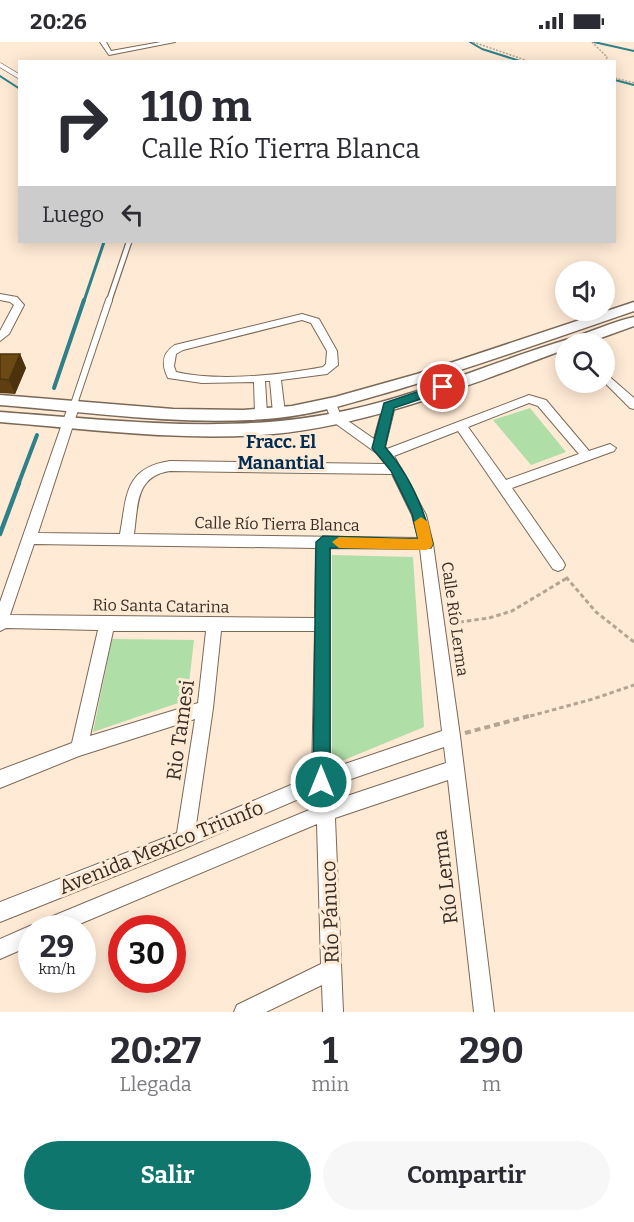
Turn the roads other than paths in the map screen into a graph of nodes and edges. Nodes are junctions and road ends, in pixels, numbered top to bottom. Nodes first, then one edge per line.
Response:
1 (103, 42) edge
2 (172, 42) edge
3 (0, 64) edge
4 (18, 76) edge
5 (129, 243) edge
6 (0, 297) edge
7 (634, 306) edge
8 (634, 321) edge
9 (582, 333) edge
10 (594, 333) edge
11 (0, 338) edge
12 (555, 344) edge
13 (555, 345) edge
14 (275, 377) junction
15 (259, 378) junction
16 (615, 387) edge
17 (0, 400) edge
18 (74, 405) junction
19 (634, 405) edge
20 (388, 406) junction
21 (333, 411) junction
22 (279, 412) junction
23 (261, 414) junction
24 (0, 417) edge
25 (68, 422) junction
26 (460, 424) junction
27 (610, 448) dead end
28 (382, 451) junction
29 (587, 456) junction
30 (396, 469) junction
31 (503, 486) junction
32 (28, 537) junction
33 (126, 539) junction
34 (323, 542) junction
35 (426, 544) junction
36 (558, 565) road end
37 (1, 622) edge
38 (107, 624) junction
39 (214, 625) junction
40 (321, 625) junction
41 (205, 708) junction
42 (452, 736) junction
43 (80, 748) junction
44 (455, 769) junction
45 (0, 779) edge
46 (321, 782) junction
47 (327, 812) junction
48 (185, 840) junction
49 (0, 912) edge
50 (79, 915) edge
51 (18, 941) edge
52 (0, 949) edge
53 (331, 970) junction
54 (244, 1012) edge
55 (333, 1012) edge
56 (484, 1012) edge

1 - 2 street
3 - 4 lane
5 - 18 lane
6 - 11 street
7 - 9 main road
8 - 10 main road
12 - 21 main road
13 - 20 main road
14 - 15 street
14 - 15 street
14 - 22 street
15 - 23 street
16 - 19 street
17 - 18 main road
18 - 23 main road
18 - 25 street
20 - 21 main road
20 - 28 street
21 - 22 main road
21 - 25 main road
21 - 28 street, Calle Río Lerma
22 - 23 main road
24 - 25 main road
25 - 32 street
26 - 28 street
26 - 29 street
26 - 31 street
27 - 29 street
28 - 30 street, Calle Río Lerma
29 - 31 street
30 - 33 street
30 - 35 street, Calle Río Lerma
31 - 36 street
32 - 33 street, Calle Río Tierra Blanca
32 - 37 street
33 - 34 street, Calle Río Tierra Blanca
34 - 35 street, Calle Río Tierra Blanca
34 - 40 street
35 - 42 street, Calle Río Lerma
37 - 38 street, Rio Santa Catarina
38 - 39 street, Rio Santa Catarina
38 - 43 street
39 - 40 street, Rio Santa Catarina
39 - 41 street, Rio Tamesi
40 - 46 street
41 - 43 street
41 - 48 street, Rio Tamesi
42 - 44 street, Río Lerma
42 - 46 street, Avenida Mexico Triunfo
43 - 45 street
44 - 47 street, Avenida Mexico Triunfo
44 - 56 street, Río Lerma
46 - 48 street, Avenida Mexico Triunfo
47 - 50 street, Avenida Mexico Triunfo
47 - 53 street, Río Pánuco
48 - 49 street, Avenida Mexico Triunfo
51 - 52 street
53 - 54 street
53 - 55 street, Río Pánuco

